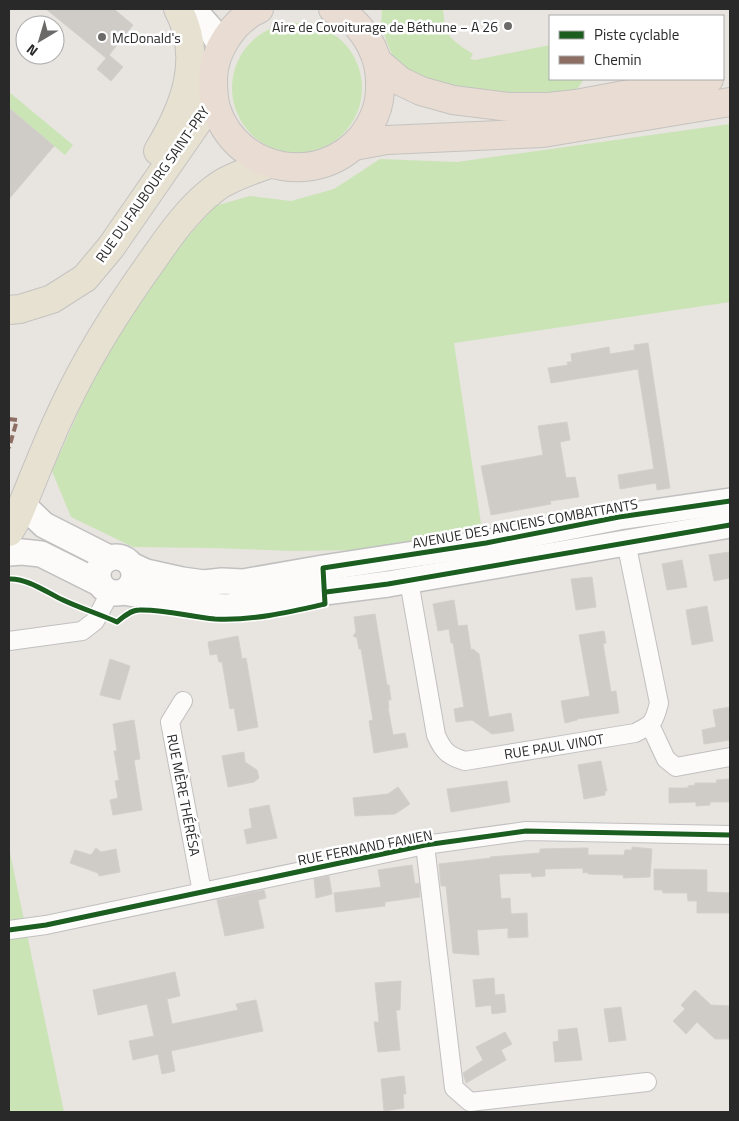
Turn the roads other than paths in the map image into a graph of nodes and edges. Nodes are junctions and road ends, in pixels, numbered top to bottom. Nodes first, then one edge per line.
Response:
1 (178, 9) edge
2 (194, 9) edge
3 (257, 9) edge
4 (333, 9) edge
5 (368, 9) edge
6 (221, 48) junction
7 (374, 53) junction
8 (705, 80) edge
9 (213, 94) junction
10 (730, 102) edge
11 (354, 146) junction
12 (269, 164) junction
13 (123, 230) junction
14 (9, 310) edge
15 (730, 501) edge
16 (23, 505) junction
17 (730, 525) edge
18 (9, 532) edge
19 (626, 542) junction
20 (9, 554) edge
21 (120, 562) junction
22 (409, 581) junction
23 (111, 589) junction
24 (9, 641) edge
25 (183, 700) dead end
26 (650, 725) junction
27 (730, 757) edge
28 (730, 835) edge
29 (425, 845) junction
30 (202, 892) junction
31 (9, 930) edge
32 (647, 1082) dead end

1 - 13 main road
2 - 6 street
3 - 6 highway
4 - 7 highway
5 - 7 highway
6 - 9 highway
7 - 8 highway
7 - 11 highway
9 - 12 highway
9 - 13 main road, RUE DU FAUBOURG SAINT-PRY
10 - 11 highway
11 - 12 highway
12 - 16 main road
13 - 14 main road, RUE DU FAUBOURG SAINT-PRY
15 - 21 street, AVENUE DES ANCIENS COMBATTANTS
16 - 18 main road
16 - 21 street, AVENUE DES ANCIENS COMBATTANTS
17 - 19 street
19 - 22 street
19 - 26 street
20 - 23 street
21 - 23 street
21 - 23 street
22 - 23 street
22 - 26 street, RUE PAUL VINOT
23 - 24 street
25 - 30 street, RUE MÈRE THÉRÉSA
26 - 27 street
28 - 29 street, RUE FERNAND FANIEN
29 - 30 street, RUE FERNAND FANIEN
29 - 32 street
30 - 31 street, RUE FERNAND FANIEN

